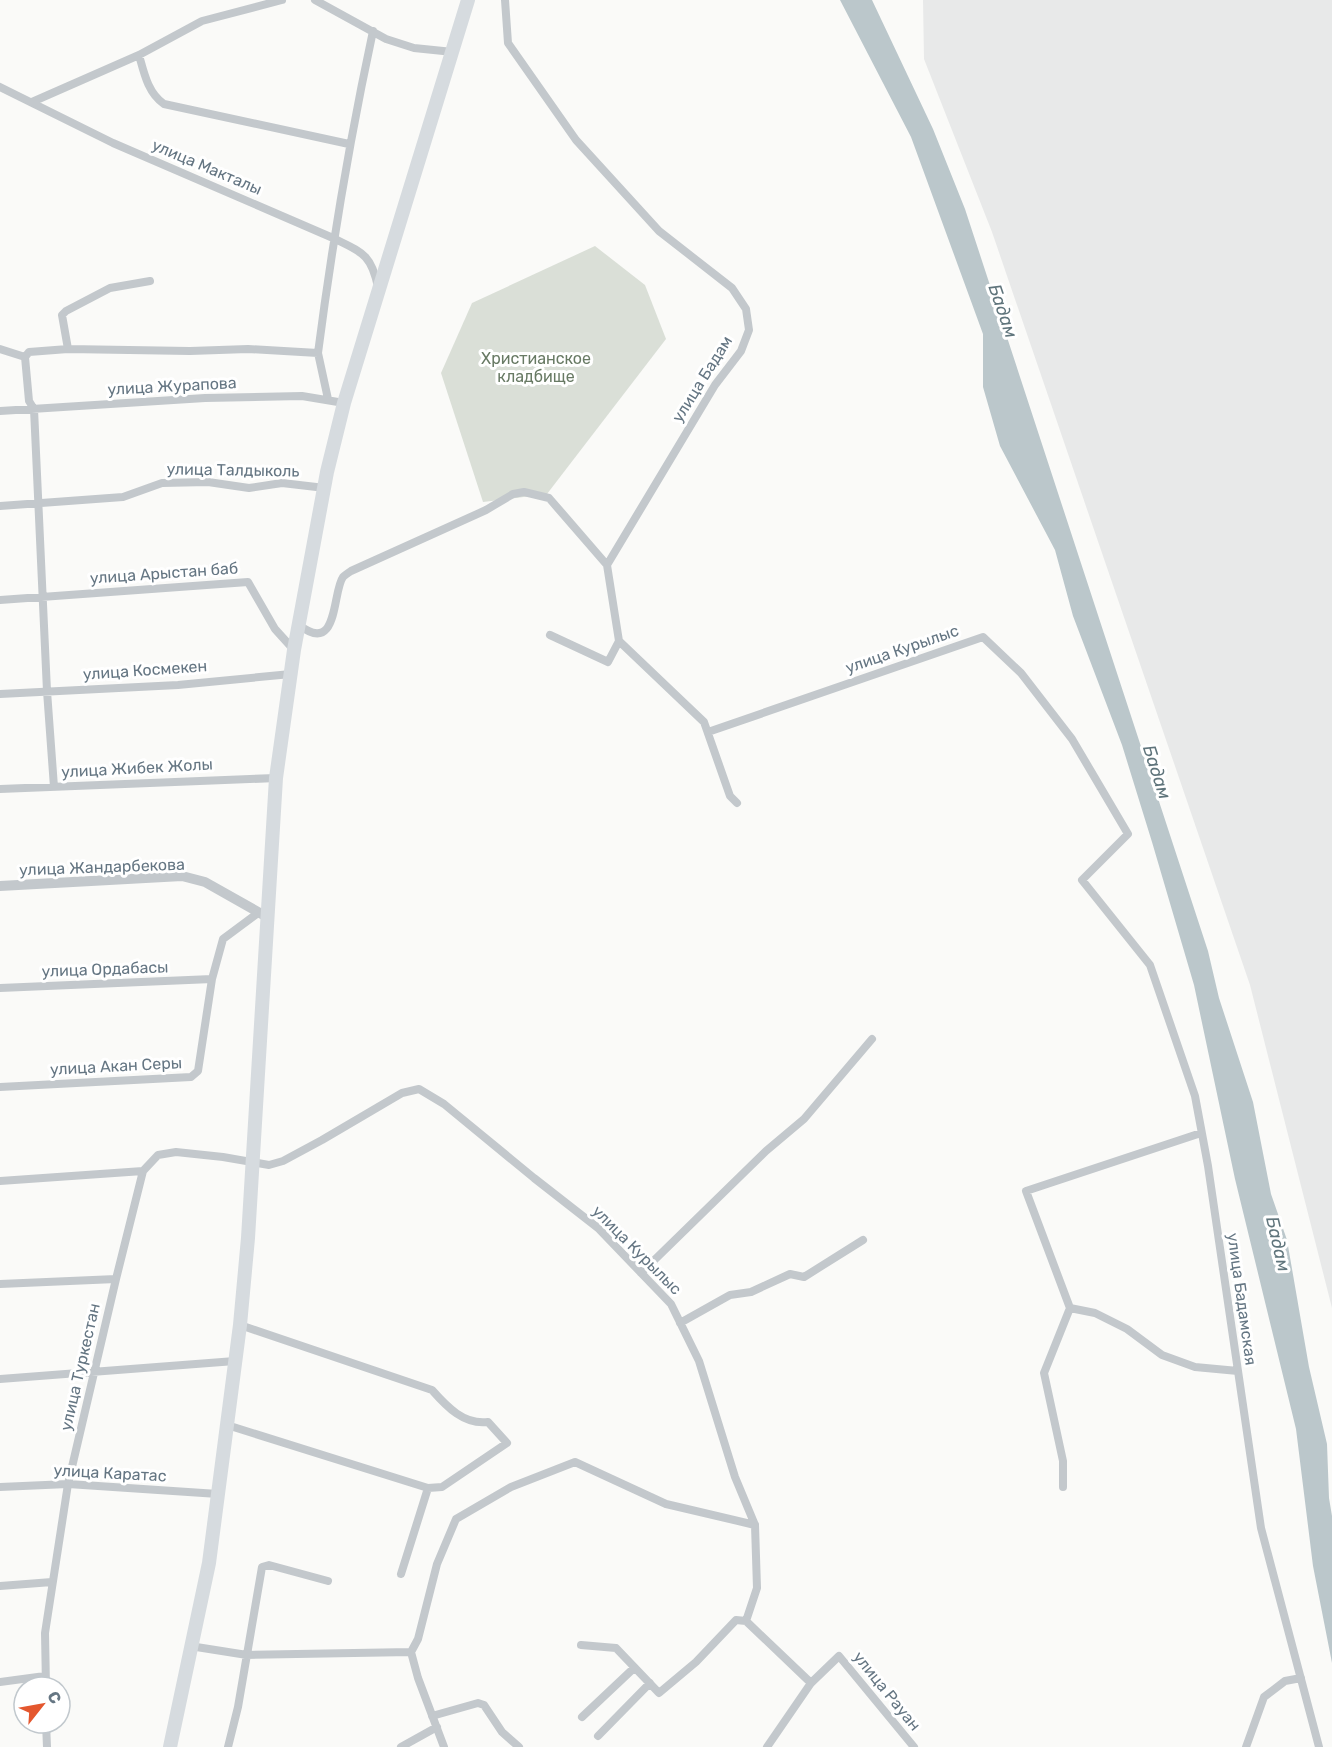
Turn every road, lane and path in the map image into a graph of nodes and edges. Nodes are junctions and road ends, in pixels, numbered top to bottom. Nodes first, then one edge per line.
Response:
1 (282, 0) edge
2 (315, 0) edge
3 (468, 0) edge
4 (505, 0) edge
5 (373, 31) junction
6 (453, 52) junction
7 (139, 55) junction
8 (0, 87) edge
9 (32, 102) junction
10 (349, 144) junction
11 (333, 238) junction
12 (150, 281) dead end
13 (379, 293) junction
14 (0, 349) edge
15 (68, 349) junction
16 (318, 353) junction
17 (25, 357) junction
18 (328, 399) junction
19 (344, 403) junction
20 (34, 409) junction
21 (0, 411) edge
22 (325, 488) junction
23 (39, 505) junction
24 (0, 506) edge
25 (607, 565) junction
26 (43, 597) junction
27 (0, 600) edge
28 (298, 625) junction
29 (550, 635) dead end
30 (619, 641) junction
31 (294, 650) junction
32 (291, 674) junction
33 (47, 691) junction
34 (0, 694) edge
35 (708, 732) junction
36 (276, 778) junction
37 (54, 787) junction
38 (0, 789) edge
39 (737, 803) dead end
40 (1082, 880) joint
41 (0, 886) edge
42 (262, 915) junction
43 (212, 979) junction
44 (0, 988) edge
45 (872, 1039) dead end
46 (0, 1087) edge
47 (1202, 1133) junction
48 (251, 1162) junction
49 (143, 1171) junction
50 (0, 1181) edge
51 (863, 1240) dead end
52 (641, 1273) junction
53 (116, 1279) junction
54 (0, 1284) edge
55 (1070, 1308) junction
56 (680, 1323) junction
57 (240, 1325) junction
58 (235, 1361) junction
59 (1238, 1371) junction
60 (93, 1372) junction
61 (0, 1379) edge
62 (227, 1425) junction
63 (68, 1484) junction
64 (0, 1487) edge
65 (1063, 1487) dead end
66 (428, 1488) junction
67 (218, 1494) junction
68 (755, 1525) junction
69 (401, 1574) dead end
70 (328, 1581) dead end
71 (52, 1582) junction
72 (0, 1586) edge
73 (746, 1621) junction
74 (581, 1645) dead end
75 (190, 1647) junction
76 (411, 1652) junction
77 (247, 1655) junction
78 (634, 1668) junction
79 (45, 1675) edge
80 (1301, 1678) junction
81 (650, 1683) junction
82 (811, 1683) junction
83 (432, 1716) junction
84 (582, 1717) dead end
85 (437, 1727) junction
86 (598, 1736) dead end
87 (170, 1747) edge
88 (228, 1747) edge
89 (401, 1747) edge
90 (444, 1747) edge
91 (519, 1747) edge
92 (767, 1747) edge
93 (914, 1747) edge
94 (1246, 1747) edge
95 (1319, 1747) edge

1 - 7 street
2 - 5 street
3 - 6 highway
4 - 25 street, улица Бадам
5 - 6 street
5 - 10 street
6 - 13 highway
7 - 9 street
7 - 10 street
8 - 9 street, улица Макталы
9 - 11 street, улица Макталы
10 - 11 street
11 - 13 street, улица Макталы
11 - 16 street
12 - 15 street
13 - 19 highway
14 - 17 street
15 - 16 street
15 - 17 street
16 - 18 street
17 - 20 street
18 - 19 street, улица Журапова
18 - 20 street, улица Журапова
19 - 22 highway
20 - 21 street, улица Журапова
20 - 23 street
22 - 23 street, улица Талдыколь
22 - 28 highway
23 - 24 street, улица Талдыколь
23 - 26 street
25 - 28 street
25 - 30 street
26 - 27 street, улица Арыстан баб
26 - 31 street, улица Арыстан баб
26 - 33 street
28 - 31 highway
29 - 30 street
30 - 35 street
31 - 32 highway
32 - 33 street, улица Космекен
32 - 36 highway
33 - 34 street, улица Космекен
33 - 37 street
35 - 39 street
35 - 40 street, улица Курылыс
36 - 37 street, улица Жибек Жолы
36 - 42 highway
37 - 38 street, улица Жибек Жолы
40 - 47 street, улица Бадамская
41 - 42 street, улица Жандарбекова
42 - 43 street, улица Акан Серы
42 - 48 highway
43 - 44 street, улица Ордабасы
43 - 46 street, улица Акан Серы
45 - 52 street
47 - 55 street
47 - 59 street, улица Бадамская
48 - 49 street
48 - 52 street, улица Курылыс
48 - 57 highway
49 - 50 street
49 - 53 street, улица Туркестан
51 - 56 street
52 - 56 street, улица Курылыс
53 - 54 street
53 - 60 street, улица Туркестан
55 - 59 street
55 - 65 street
56 - 68 street, улица Курылыс
57 - 58 highway
57 - 66 street
58 - 60 street
58 - 62 highway
59 - 80 street, улица Бадамская
60 - 61 street
60 - 63 street, улица Туркестан
62 - 66 street
62 - 67 highway
63 - 64 street, улица Каратас
63 - 67 street, улица Каратас
63 - 71 street, улица Туркестан
66 - 69 street
67 - 75 highway
68 - 73 street, улица Курылыс
68 - 76 street
70 - 77 street
71 - 72 street
71 - 79 street, улица Туркестан
73 - 81 street
73 - 82 street
74 - 78 street
75 - 77 street
75 - 87 highway
76 - 77 street
76 - 83 street
77 - 88 street
78 - 81 street
78 - 84 street
80 - 94 street
80 - 95 street, улица Бадамская
81 - 86 street
82 - 92 street
82 - 93 street, улица Рауан
83 - 85 street
83 - 91 street
85 - 89 street
85 - 90 street

